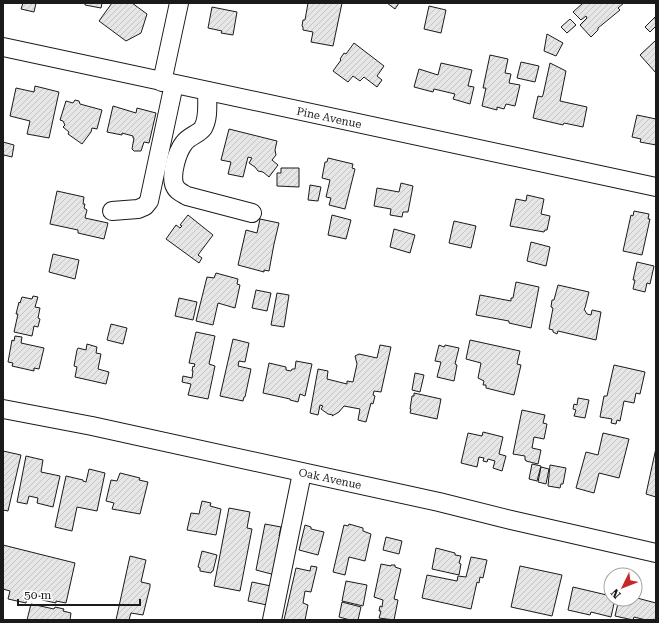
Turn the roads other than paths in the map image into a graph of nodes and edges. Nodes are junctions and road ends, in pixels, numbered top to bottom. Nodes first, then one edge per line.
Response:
1 (179, 3) edge
2 (3, 47) edge
3 (168, 83) junction
4 (207, 91) junction
5 (656, 187) edge
6 (112, 211) dead end
7 (252, 213) dead end
8 (3, 410) edge
9 (302, 473) junction
10 (656, 553) edge
11 (272, 620) edge

1 - 3 street
2 - 3 street, Pine Avenue
3 - 4 street, Pine Avenue
3 - 6 street
4 - 5 street, Pine Avenue
4 - 7 street
8 - 9 street, Oak Avenue
9 - 10 street, Oak Avenue
9 - 11 street

